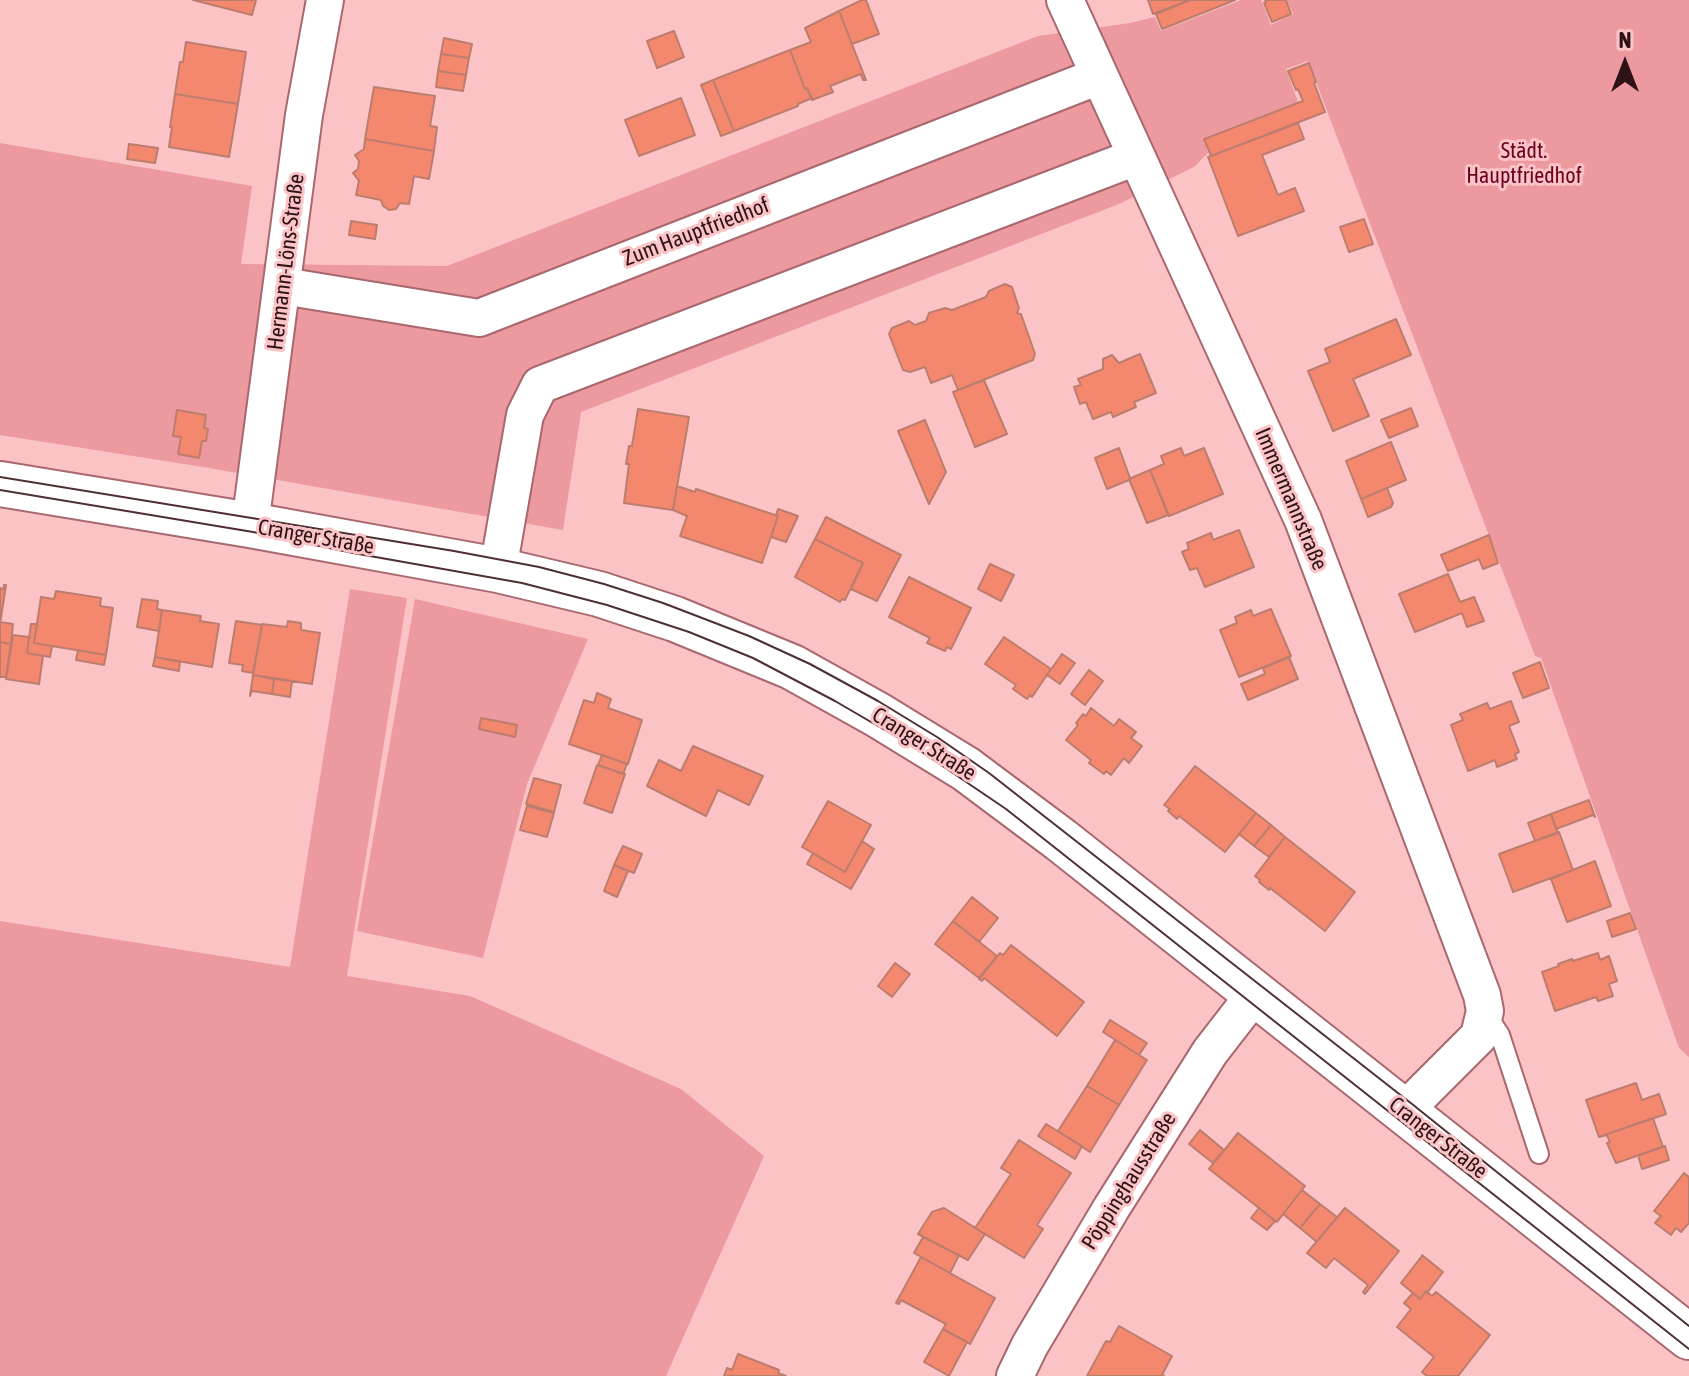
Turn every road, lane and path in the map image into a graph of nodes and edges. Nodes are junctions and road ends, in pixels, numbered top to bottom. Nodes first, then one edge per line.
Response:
1 (325, 0) edge
2 (1065, 0) edge
3 (1099, 76) junction
4 (1136, 157) junction
5 (283, 286) junction
6 (0, 484) edge
7 (250, 525) junction
8 (498, 570) junction
9 (1255, 994) junction
10 (1485, 1011) junction
11 (1404, 1111) junction
12 (1539, 1154) dead end
13 (1689, 1337) edge
14 (1015, 1376) edge

1 - 5 street, Hermann-Löns-Straße
2 - 3 street, Immermannstraße
3 - 4 street, Immermannstraße
3 - 5 street, Zum Hauptfriedhof
4 - 8 street
4 - 10 street, Immermannstraße
5 - 7 street, Hermann-Löns-Straße
6 - 7 main road, Cranger Straße
7 - 8 main road, Cranger Straße
8 - 9 main road, Cranger Straße
9 - 11 main road, Cranger Straße
9 - 14 street, Pöppinghausstraße
10 - 11 street
10 - 12 lane, Immermannstraße
11 - 13 main road, Cranger Straße

